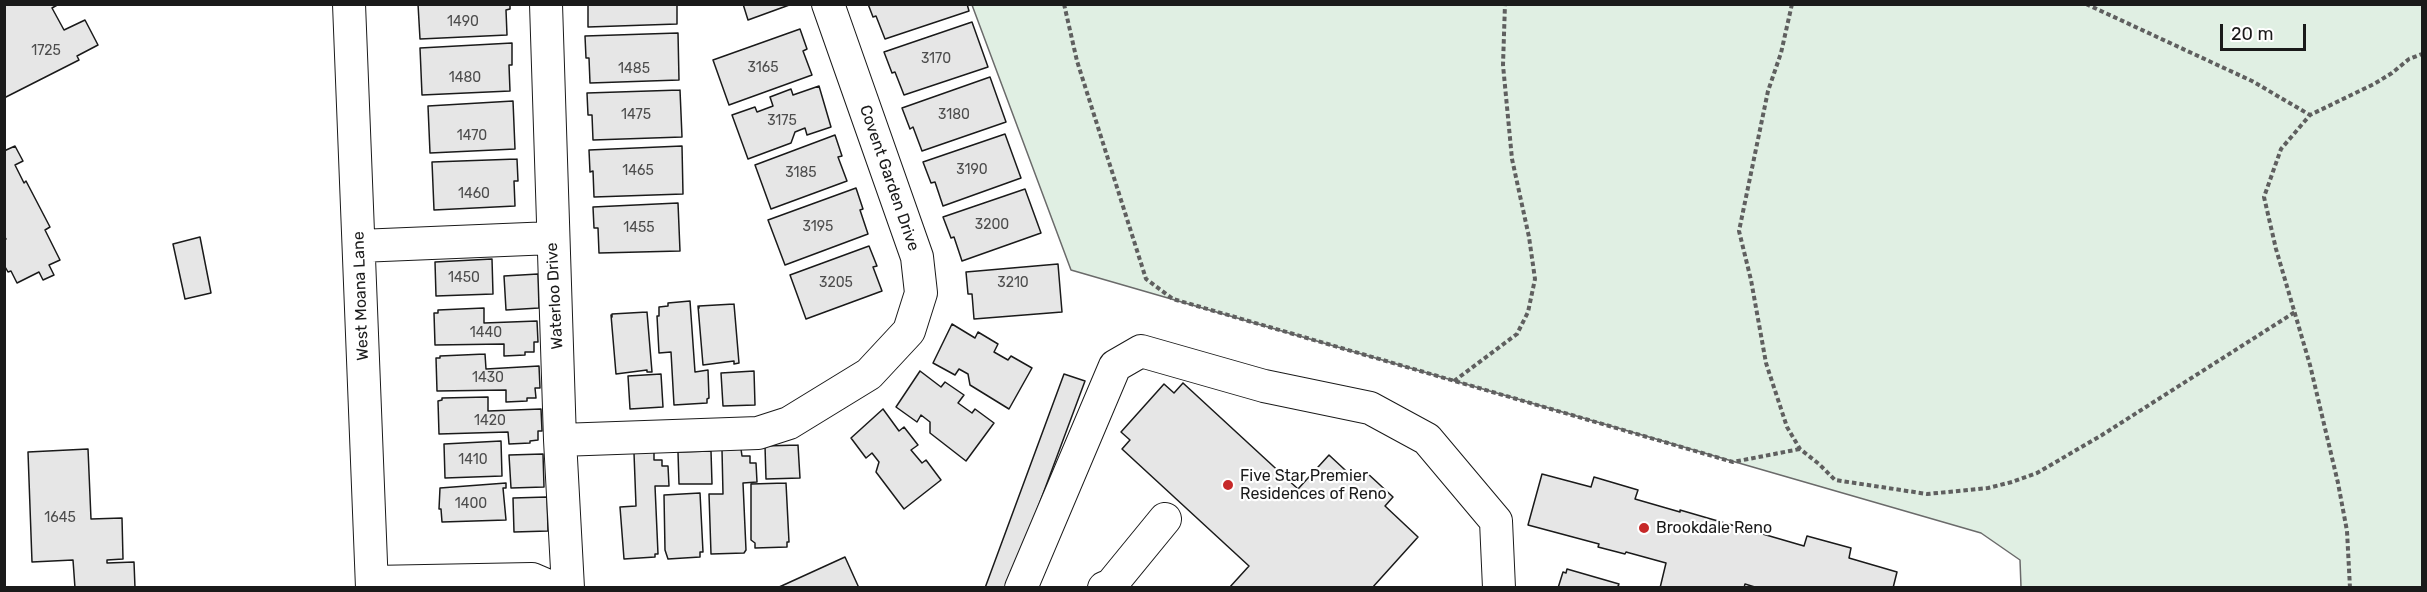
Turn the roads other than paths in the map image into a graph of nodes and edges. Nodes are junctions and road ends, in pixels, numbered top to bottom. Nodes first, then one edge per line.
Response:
1 (349, 4) edge
2 (546, 4) edge
3 (828, 4) edge
4 (552, 238) junction
5 (359, 246) junction
6 (560, 440) junction
7 (1165, 519) dead end
8 (372, 585) edge
9 (1030, 586) edge
10 (553, 588) edge
11 (568, 588) edge
12 (1104, 588) edge
13 (1499, 588) edge

1 - 5 street, West Moana Lane
2 - 4 street, Waterloo Drive
3 - 6 street, Covent Garden Drive
4 - 5 street
4 - 6 street, Waterloo Drive
5 - 8 street, West Moana Lane
6 - 11 street, Waterloo Drive
7 - 12 street
8 - 10 street
9 - 13 street

